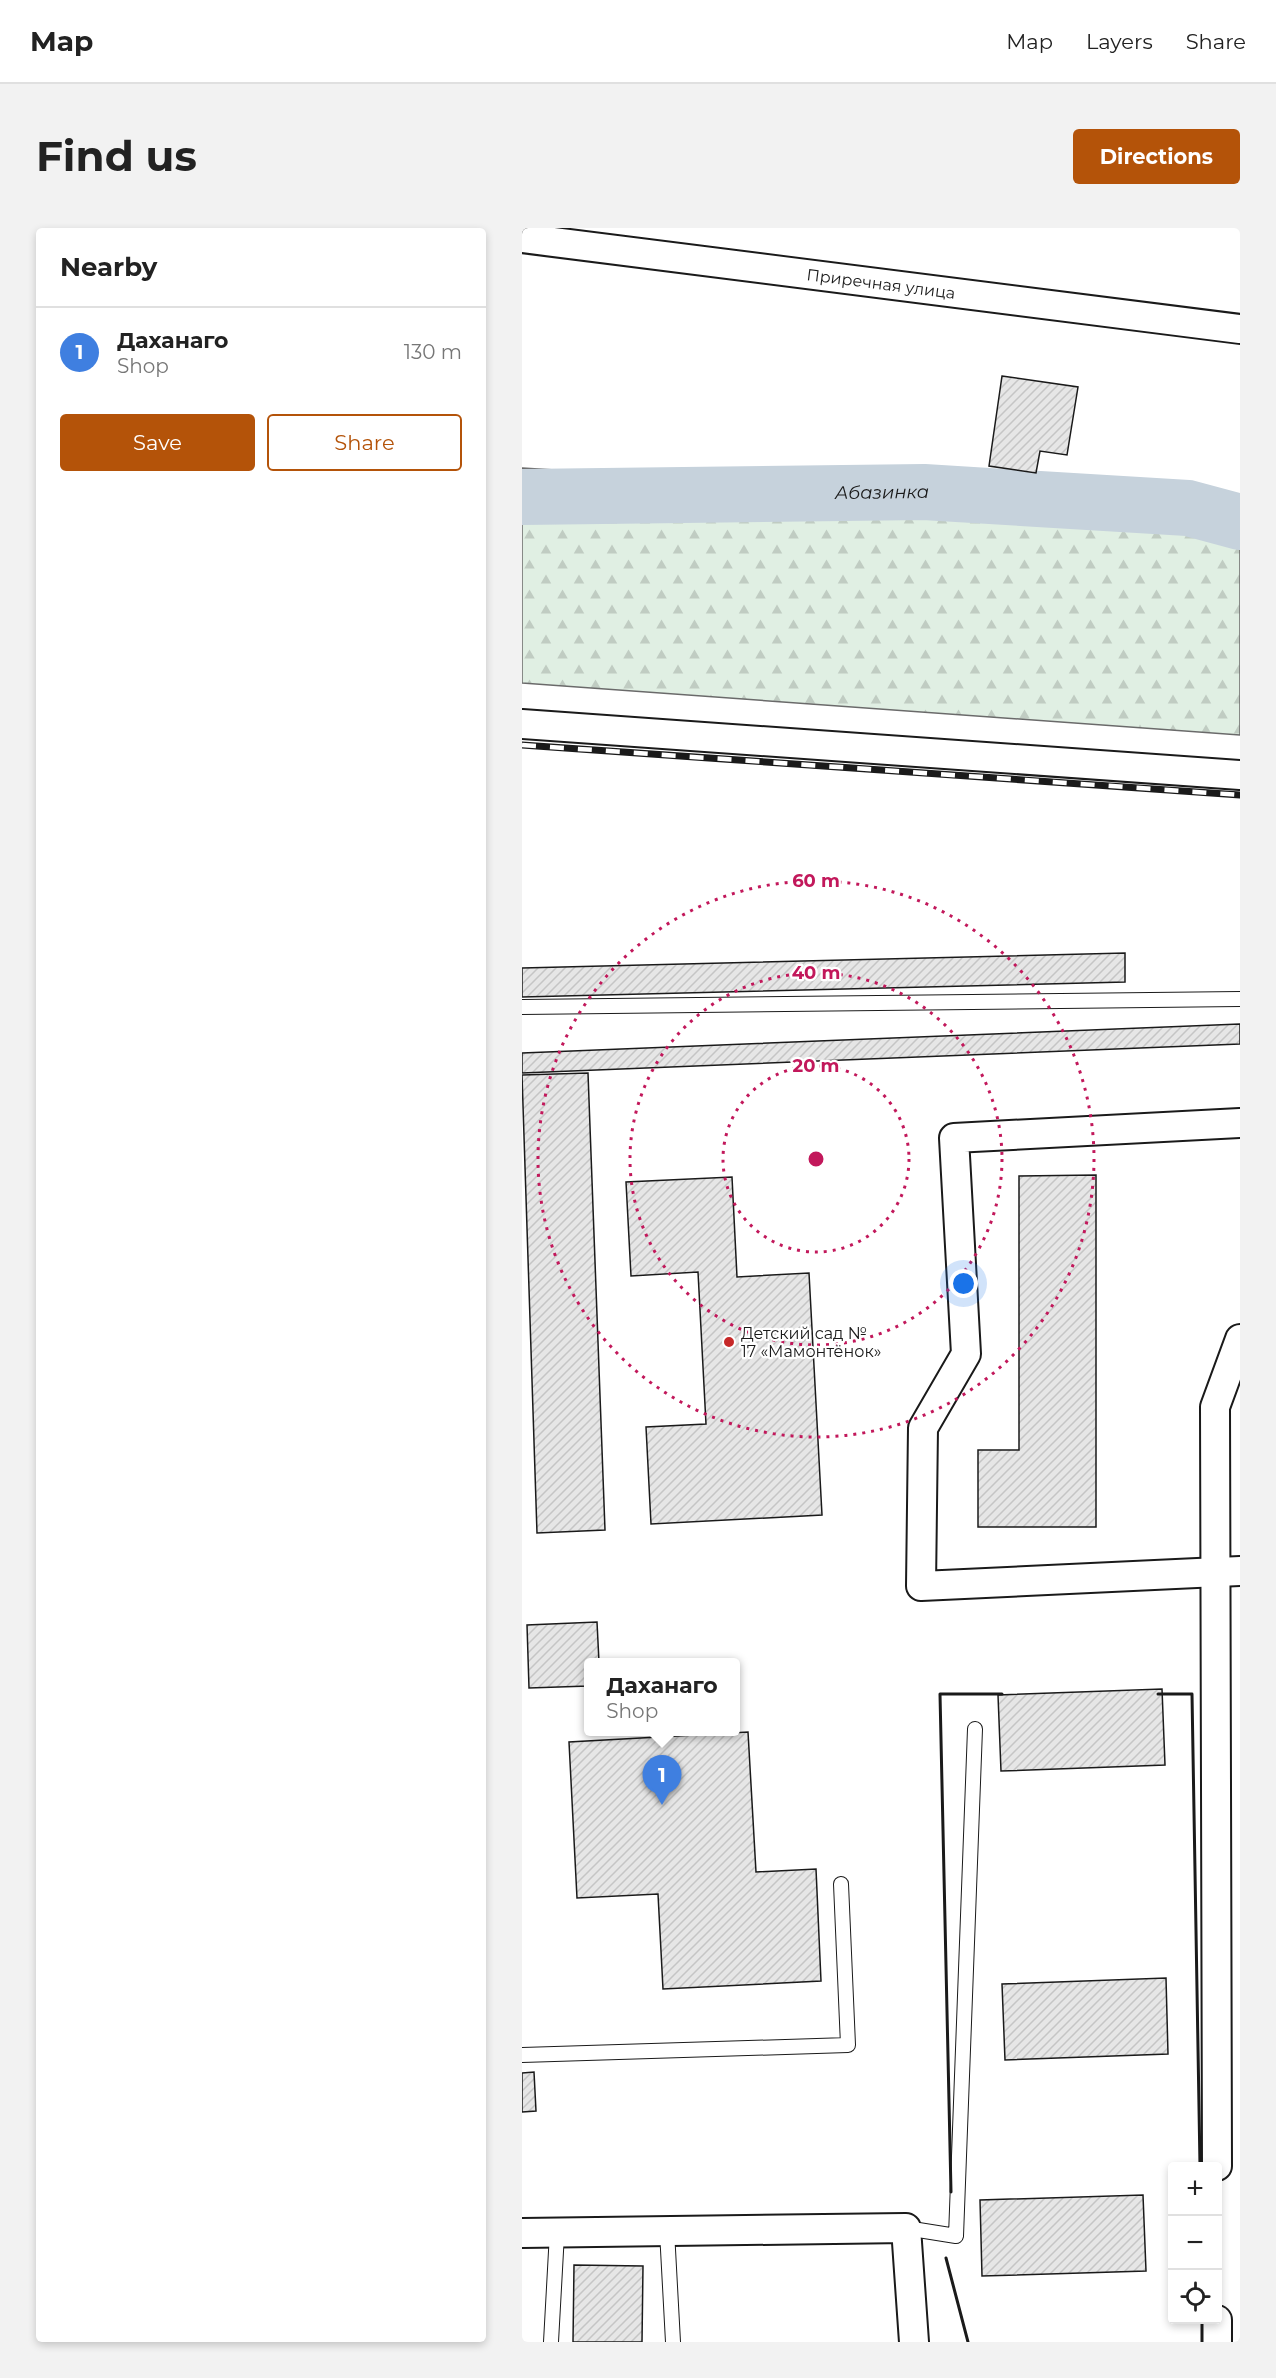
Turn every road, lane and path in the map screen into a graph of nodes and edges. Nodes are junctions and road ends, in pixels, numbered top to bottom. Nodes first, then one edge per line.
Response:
1 (522, 238) edge
2 (1240, 329) edge
3 (522, 724) edge
4 (1240, 776) edge
5 (1240, 999) edge
6 (522, 1007) edge
7 (1240, 1123) edge
8 (1240, 1339) edge
9 (1228, 1572) edge
10 (975, 1729) dead end
11 (840, 1884) dead end
12 (522, 2055) edge
13 (1217, 2162) edge
14 (906, 2228) junction
15 (667, 2231) junction
16 (522, 2233) edge
17 (556, 2233) junction
18 (1217, 2324) edge
19 (551, 2342) edge
20 (673, 2342) edge
21 (914, 2342) edge
22 (1218, 2342) edge

1 - 2 street, Приречная улица
3 - 4 street
5 - 6 lane
7 - 9 street
8 - 9 street
9 - 13 street
10 - 14 lane
11 - 12 lane
14 - 15 street
14 - 21 street
15 - 17 street
15 - 20 lane
16 - 17 street
17 - 19 lane
18 - 22 street

